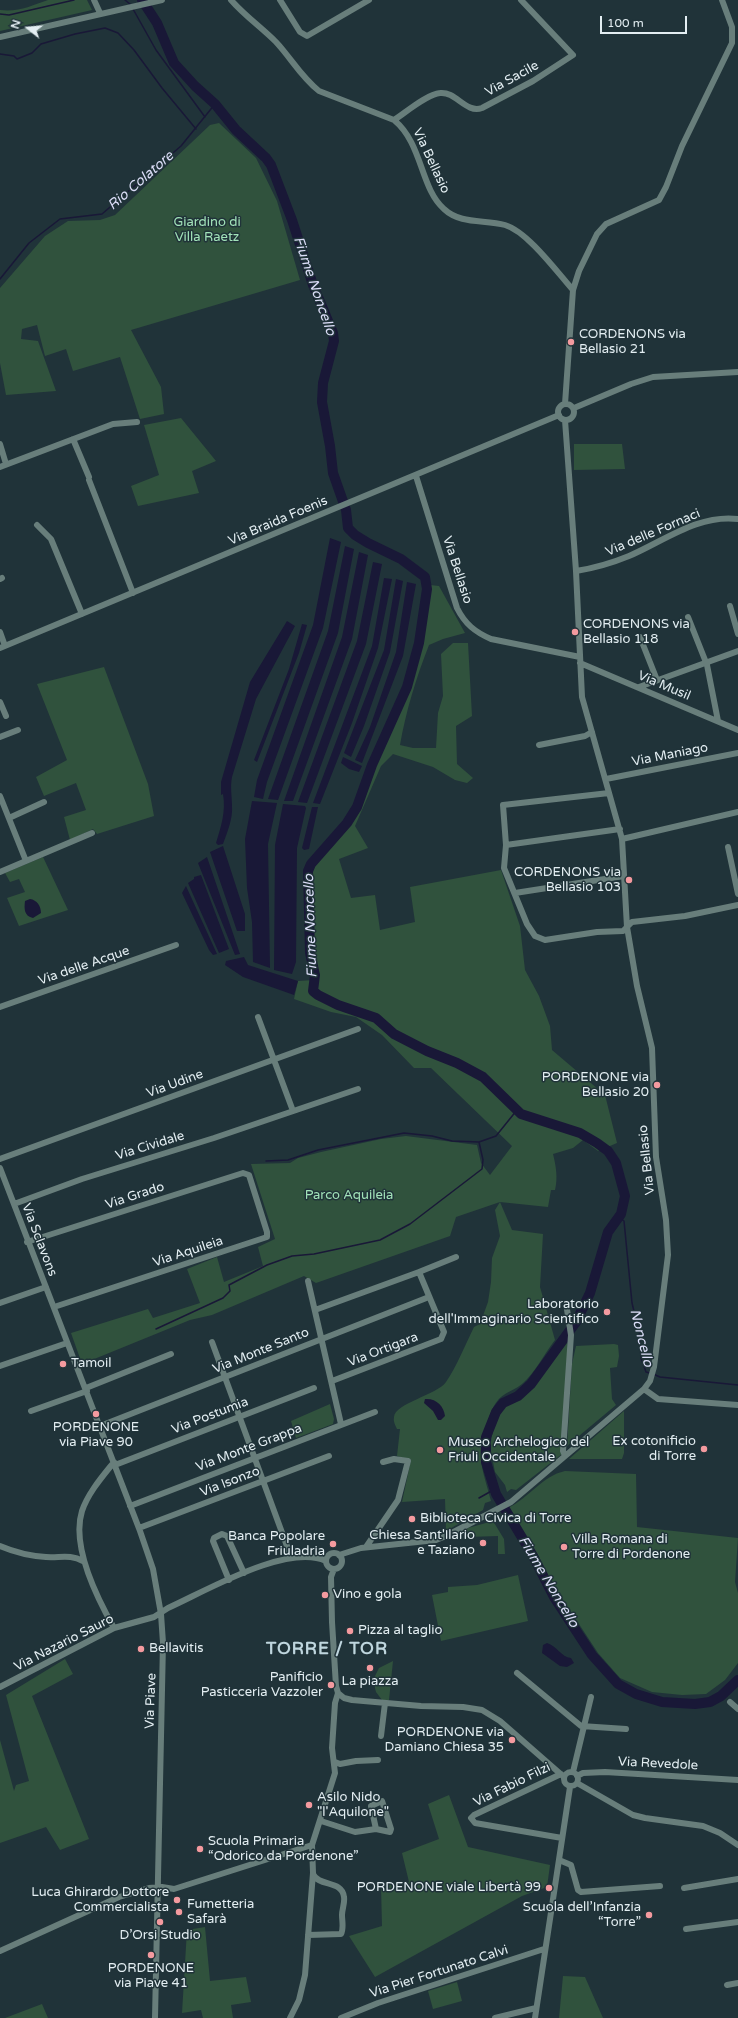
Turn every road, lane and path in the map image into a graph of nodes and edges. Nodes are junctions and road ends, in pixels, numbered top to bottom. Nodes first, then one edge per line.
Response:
1 (94, 0) edge
2 (162, 0) edge
3 (231, 0) edge
4 (236, 0) edge
5 (280, 0) edge
6 (369, 0) edge
7 (521, 0) edge
8 (722, 0) edge
9 (239, 9) junction
10 (100, 13) junction
11 (0, 37) edge
12 (394, 120) junction
13 (573, 290) junction
14 (738, 372) edge
15 (565, 404) junction
16 (574, 408) junction
17 (559, 415) junction
18 (565, 420) junction
19 (137, 422) dead end
20 (73, 439) junction
21 (0, 444) edge
22 (3, 466) edge
23 (416, 476) junction
24 (738, 518) edge
25 (37, 524) dead end
26 (576, 571) junction
27 (133, 593) junction
28 (730, 606) dead end
29 (82, 614) junction
30 (688, 617) dead end
31 (0, 632) edge
32 (738, 634) edge
33 (640, 637) dead end
34 (3, 647) edge
35 (738, 651) edge
36 (580, 660) junction
37 (706, 662) junction
38 (657, 680) junction
39 (639, 687) junction
40 (0, 702) edge
41 (6, 716) dead end
42 (718, 721) junction
43 (18, 730) dead end
44 (738, 730) edge
45 (592, 732) junction
46 (0, 738) edge
47 (539, 745) dead end
48 (738, 753) edge
49 (606, 779) junction
50 (609, 793) junction
51 (0, 796) edge
52 (44, 802) dead end
53 (738, 812) edge
54 (9, 818) junction
55 (620, 830) junction
56 (92, 833) dead end
57 (622, 839) junction
58 (506, 845) junction
59 (728, 847) dead end
60 (26, 861) junction
61 (0, 872) edge
62 (624, 876) junction
63 (515, 893) junction
64 (738, 894) edge
65 (738, 905) edge
66 (627, 927) junction
67 (176, 945) dead end
68 (0, 1007) edge
69 (258, 1017) dead end
70 (358, 1029) dead end
71 (274, 1060) junction
72 (358, 1089) dead end
73 (293, 1110) junction
74 (0, 1159) edge
75 (0, 1168) edge
76 (249, 1175) joint
77 (14, 1204) junction
78 (28, 1242) junction
79 (456, 1257) dead end
80 (419, 1272) junction
81 (308, 1281) dead end
82 (46, 1287) junction
83 (429, 1297) junction
84 (0, 1303) edge
85 (566, 1303) dead end
86 (54, 1307) junction
87 (315, 1310) junction
88 (62, 1330) joint
89 (322, 1339) junction
90 (212, 1342) dead end
91 (67, 1343) junction
92 (171, 1354) dead end
93 (0, 1366) edge
94 (225, 1377) junction
95 (332, 1381) junction
96 (314, 1388) dead end
97 (644, 1389) junction
98 (86, 1390) junction
99 (738, 1405) edge
100 (31, 1411) dead end
101 (375, 1412) dead end
102 (240, 1416) junction
103 (341, 1424) junction
104 (100, 1426) junction
105 (329, 1456) dead end
106 (565, 1456) junction
107 (256, 1458) junction
108 (383, 1462) dead end
109 (114, 1463) junction
110 (263, 1481) junction
111 (130, 1506) junction
112 (139, 1528) junction
113 (0, 1546) edge
114 (366, 1547) junction
115 (339, 1555) junction
116 (291, 1557) junction
117 (84, 1561) junction
118 (326, 1561) junction
119 (334, 1569) junction
120 (244, 1573) junction
121 (229, 1580) junction
122 (161, 1614) junction
123 (114, 1628) junction
124 (517, 1673) dead end
125 (0, 1687) edge
126 (338, 1693) junction
127 (591, 1697) dead end
128 (730, 1702) dead end
129 (385, 1703) junction
130 (738, 1709) edge
131 (584, 1726) junction
132 (626, 1729) dead end
133 (381, 1736) dead end
134 (378, 1760) dead end
135 (335, 1762) junction
136 (575, 1774) junction
137 (562, 1776) junction
138 (738, 1780) edge
139 (577, 1783) junction
140 (570, 1786) junction
141 (321, 1821) junction
142 (376, 1829) junction
143 (562, 1838) junction
144 (312, 1845) junction
145 (738, 1845) edge
146 (559, 1860) junction
147 (313, 1874) junction
148 (738, 1879) edge
149 (158, 1886) junction
150 (660, 1886) dead end
151 (684, 1888) dead end
152 (738, 1922) edge
153 (686, 1929) dead end
154 (308, 1935) junction
155 (544, 1949) junction
156 (0, 1951) edge
157 (738, 1983) edge
158 (727, 1985) dead end
159 (536, 2008) junction
160 (155, 2018) edge
161 (290, 2018) edge
162 (341, 2018) edge
163 (495, 2018) edge
164 (535, 2018) edge

1 - 10 street
2 - 10 street
3 - 9 street, Via Bellasio
4 - 9 street, Via Bellasio
5 - 6 street
7 - 12 street, Via Sacile
8 - 13 street
9 - 12 street, Via Bellasio
10 - 11 street
12 - 13 street, Via Bellasio
13 - 15 street
14 - 16 street
15 - 16 street
15 - 17 street
16 - 18 street
17 - 18 street
17 - 23 street, Via Braida Foenis
18 - 26 street, Via Bellasio
19 - 20 street
20 - 22 street
20 - 27 street
21 - 22 street
23 - 27 street, Via Braida Foenis
23 - 36 street, Via Bellasio
24 - 26 street, Via delle Fornaci
25 - 29 street
26 - 36 street, Via Bellasio
27 - 29 street, Via Braida Foenis
28 - 32 street
29 - 34 street, Via Braida Foenis
30 - 37 street
31 - 34 street, Via Braida Foenis
33 - 38 street
35 - 37 street
36 - 39 street, Via Musil
36 - 45 street, Via Bellasio
37 - 38 street
37 - 42 street
38 - 39 street
39 - 42 street, Via Musil
40 - 41 street
42 - 44 street, Via Musil
43 - 46 street
45 - 47 street
45 - 49 street, Via Bellasio
48 - 49 street, Via Maniago
49 - 50 street, Via Bellasio
50 - 55 street, Via Bellasio
50 - 58 street
51 - 54 street
52 - 54 street
53 - 57 street
54 - 60 street
55 - 57 street, Via Bellasio
55 - 58 street
56 - 60 street
57 - 62 street, Via Bellasio
58 - 63 street
59 - 64 street
60 - 61 street
62 - 63 street
62 - 66 street, Via Bellasio
63 - 66 street
65 - 66 street
66 - 97 street, Via Bellasio
67 - 68 street, Via delle Acque
69 - 71 street
70 - 71 street, Via Udine
71 - 73 street
71 - 74 street, Via Udine
72 - 73 street, Via Cividale
73 - 77 street, Via Cividale
75 - 77 street, Via Sclavons
76 - 78 street, Via Grado
76 - 86 street, Via Aquileia
77 - 78 street, Via Sclavons
78 - 82 street, Via Sclavons
79 - 80 street
80 - 83 street, Via Ortigara
80 - 87 street
81 - 87 street
82 - 84 street
82 - 86 street, Via Sclavons
83 - 89 street, Via Monte Santo
83 - 95 street, Via Ortigara
85 - 106 street
86 - 88 street, Via Sclavons
87 - 89 street
88 - 91 street, Via Piave
89 - 94 street, Via Monte Santo
89 - 95 street
90 - 94 street
91 - 93 street
91 - 98 street, Via Piave
92 - 98 street
94 - 102 street
94 - 104 street, Via Monte Santo
95 - 103 street
96 - 102 street, Via Postumia
97 - 99 street
97 - 106 street, Via Bellasio
98 - 100 street
98 - 104 street, Via Piave
101 - 103 street, Via Monte Grappa
102 - 107 street
102 - 109 street, Via Postumia
103 - 107 street, Via Monte Grappa
104 - 109 street, Via Piave
105 - 110 street, Via Isonzo
106 - 114 street, Via Bellasio
107 - 110 street
107 - 111 street, Via Monte Grappa
108 - 114 street
109 - 111 street, Via Piave
109 - 117 street
110 - 112 street, Via Isonzo
110 - 116 street
111 - 112 street, Via Piave
112 - 122 street, Via Piave
113 - 117 street
114 - 115 street, Via Bellasio
115 - 118 street
115 - 119 street
116 - 118 street, Via Nazario Sauro
116 - 120 street, Via Nazario Sauro
117 - 123 street
118 - 119 street
119 - 126 street
120 - 121 street, Via Nazario Sauro
120 - 121 street
121 - 122 street, Via Nazario Sauro
122 - 123 street, Via Nazario Sauro
122 - 149 street, Via Piave
123 - 125 street, Via Nazario Sauro
124 - 131 street
126 - 129 street
126 - 135 street
127 - 131 street
128 - 130 street
129 - 133 street
129 - 137 street
131 - 132 street
131 - 136 street
134 - 135 street
135 - 141 street
136 - 137 street
136 - 138 street, Via Revedole
136 - 139 street
137 - 140 street
137 - 143 street, Via Fabio Filzi
139 - 140 street
139 - 145 street
140 - 143 street
141 - 142 street
141 - 144 street
142 - 142 street
143 - 146 street
144 - 147 street
144 - 149 street
146 - 150 street
146 - 155 street
147 - 154 street
147 - 154 street
148 - 151 street
149 - 156 street
149 - 160 street, Via Piave
152 - 153 street
154 - 161 street
155 - 159 street
155 - 162 street, Via Pier Fortunato Calvi
157 - 158 street
159 - 163 street
159 - 164 street

